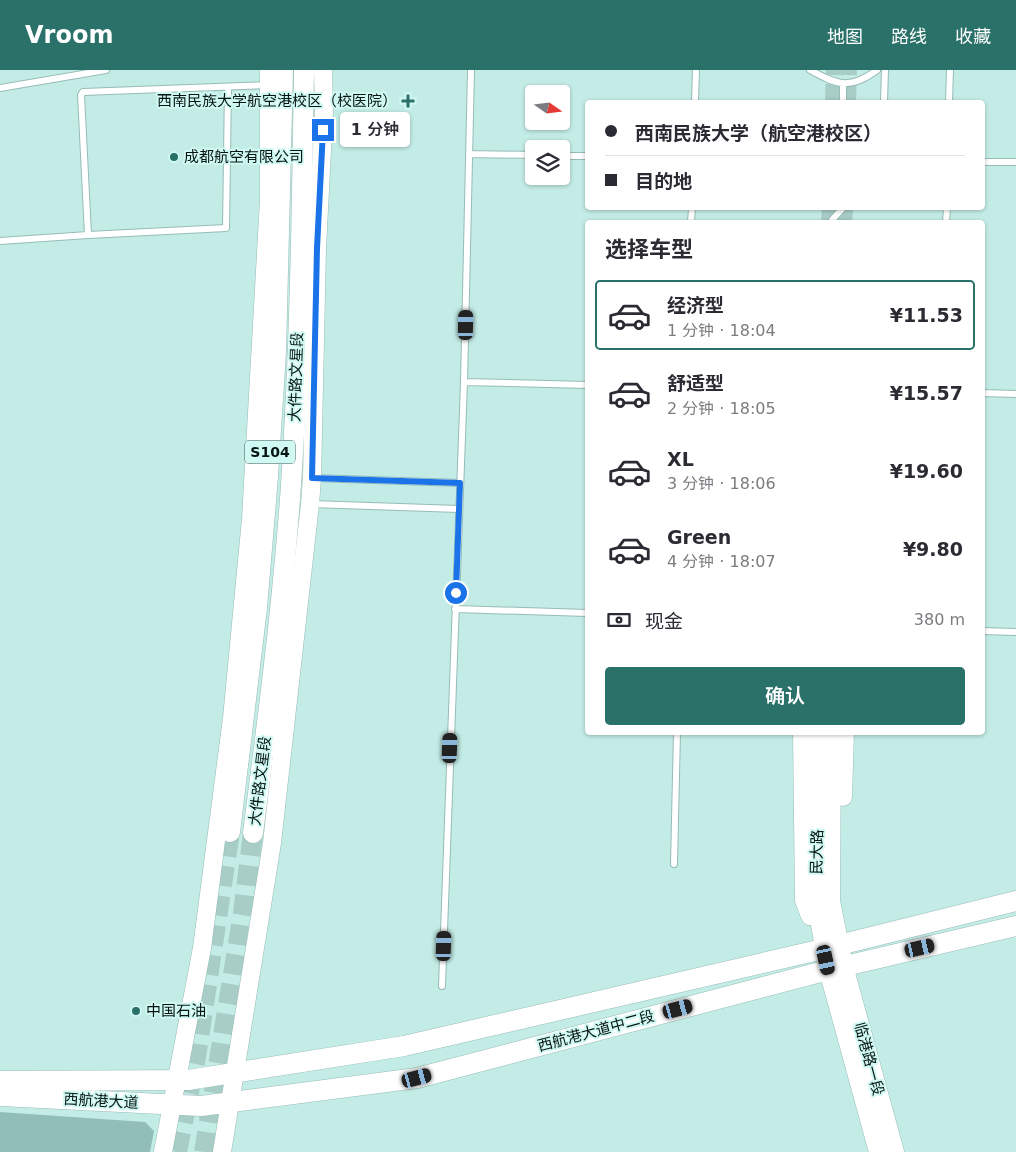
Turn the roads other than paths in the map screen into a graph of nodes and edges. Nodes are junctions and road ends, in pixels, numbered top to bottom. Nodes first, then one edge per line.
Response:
1 (102, 70) edge
2 (283, 70) edge
3 (304, 70) edge
4 (323, 70) edge
5 (471, 70) edge
6 (696, 70) edge
7 (810, 70) edge
8 (885, 70) edge
9 (950, 70) edge
10 (875, 71) edge
11 (270, 77) edge
12 (843, 83) junction
13 (228, 86) junction
14 (0, 88) edge
15 (695, 100) edge
16 (843, 100) edge
17 (884, 100) edge
18 (949, 100) edge
19 (469, 154) junction
20 (525, 155) edge
21 (570, 156) edge
22 (585, 156) edge
23 (985, 162) edge
24 (1016, 162) edge
25 (841, 210) edge
26 (832, 220) edge
27 (88, 235) junction
28 (0, 241) edge
29 (464, 382) junction
30 (585, 385) edge
31 (985, 393) edge
32 (1016, 394) edge
33 (312, 478) junction
34 (460, 483) junction
35 (310, 504) junction
36 (459, 509) junction
37 (455, 609) junction
38 (585, 613) edge
39 (985, 631) edge
40 (1016, 632) edge
41 (677, 735) edge
42 (802, 735) edge
43 (819, 735) edge
44 (832, 735) edge
45 (845, 735) edge
46 (230, 832) tunnel mouth
47 (253, 833) tunnel mouth
48 (674, 864) dead end
49 (1016, 901) edge
50 (1016, 926) edge
51 (831, 947) junction
52 (836, 968) junction
53 (442, 986) dead end
54 (236, 1072) junction
55 (0, 1080) edge
56 (178, 1080) junction
57 (0, 1096) edge
58 (231, 1102) junction
59 (173, 1105) junction
60 (201, 1106) joint
61 (163, 1152) edge
62 (222, 1152) edge
63 (878, 1152) edge
64 (895, 1152) edge

1 - 14 lane
2 - 46 main road, 大件路文星段 / S104
3 - 47 main road, 大件路文星段 / S104
4 - 33 street
5 - 19 lane
6 - 15 lane
7 - 12 lane
8 - 17 lane
9 - 18 lane
10 - 12 lane
11 - 13 lane
11 - 56 street
12 - 16 lane
13 - 27 lane
13 - 27 lane
19 - 20 lane
19 - 29 lane
21 - 22 lane
23 - 24 lane
25 - 26 lane
27 - 28 lane
29 - 30 lane
29 - 34 lane
31 - 32 lane
33 - 34 lane
33 - 35 street
34 - 36 lane
35 - 36 lane
35 - 54 street
36 - 37 lane
37 - 38 lane
37 - 53 lane
39 - 40 lane
41 - 48 lane
42 - 51 street
43 - 51 street, 民大路
44 - 51 street, 民大路
45 - 51 street
49 - 51 main road
50 - 52 main road, 西航港大道中二段
51 - 52 street, 民大路
51 - 54 main road
52 - 58 main road, 西航港大道中二段
52 - 63 street, 临港路一段
52 - 64 street, 临港路一段
54 - 56 main road
54 - 58 street
55 - 56 main road
56 - 59 street
57 - 59 main road, 西航港大道
58 - 60 main road, 西航港大道中二段
58 - 62 street
59 - 60 main road, 西航港大道
59 - 61 street

